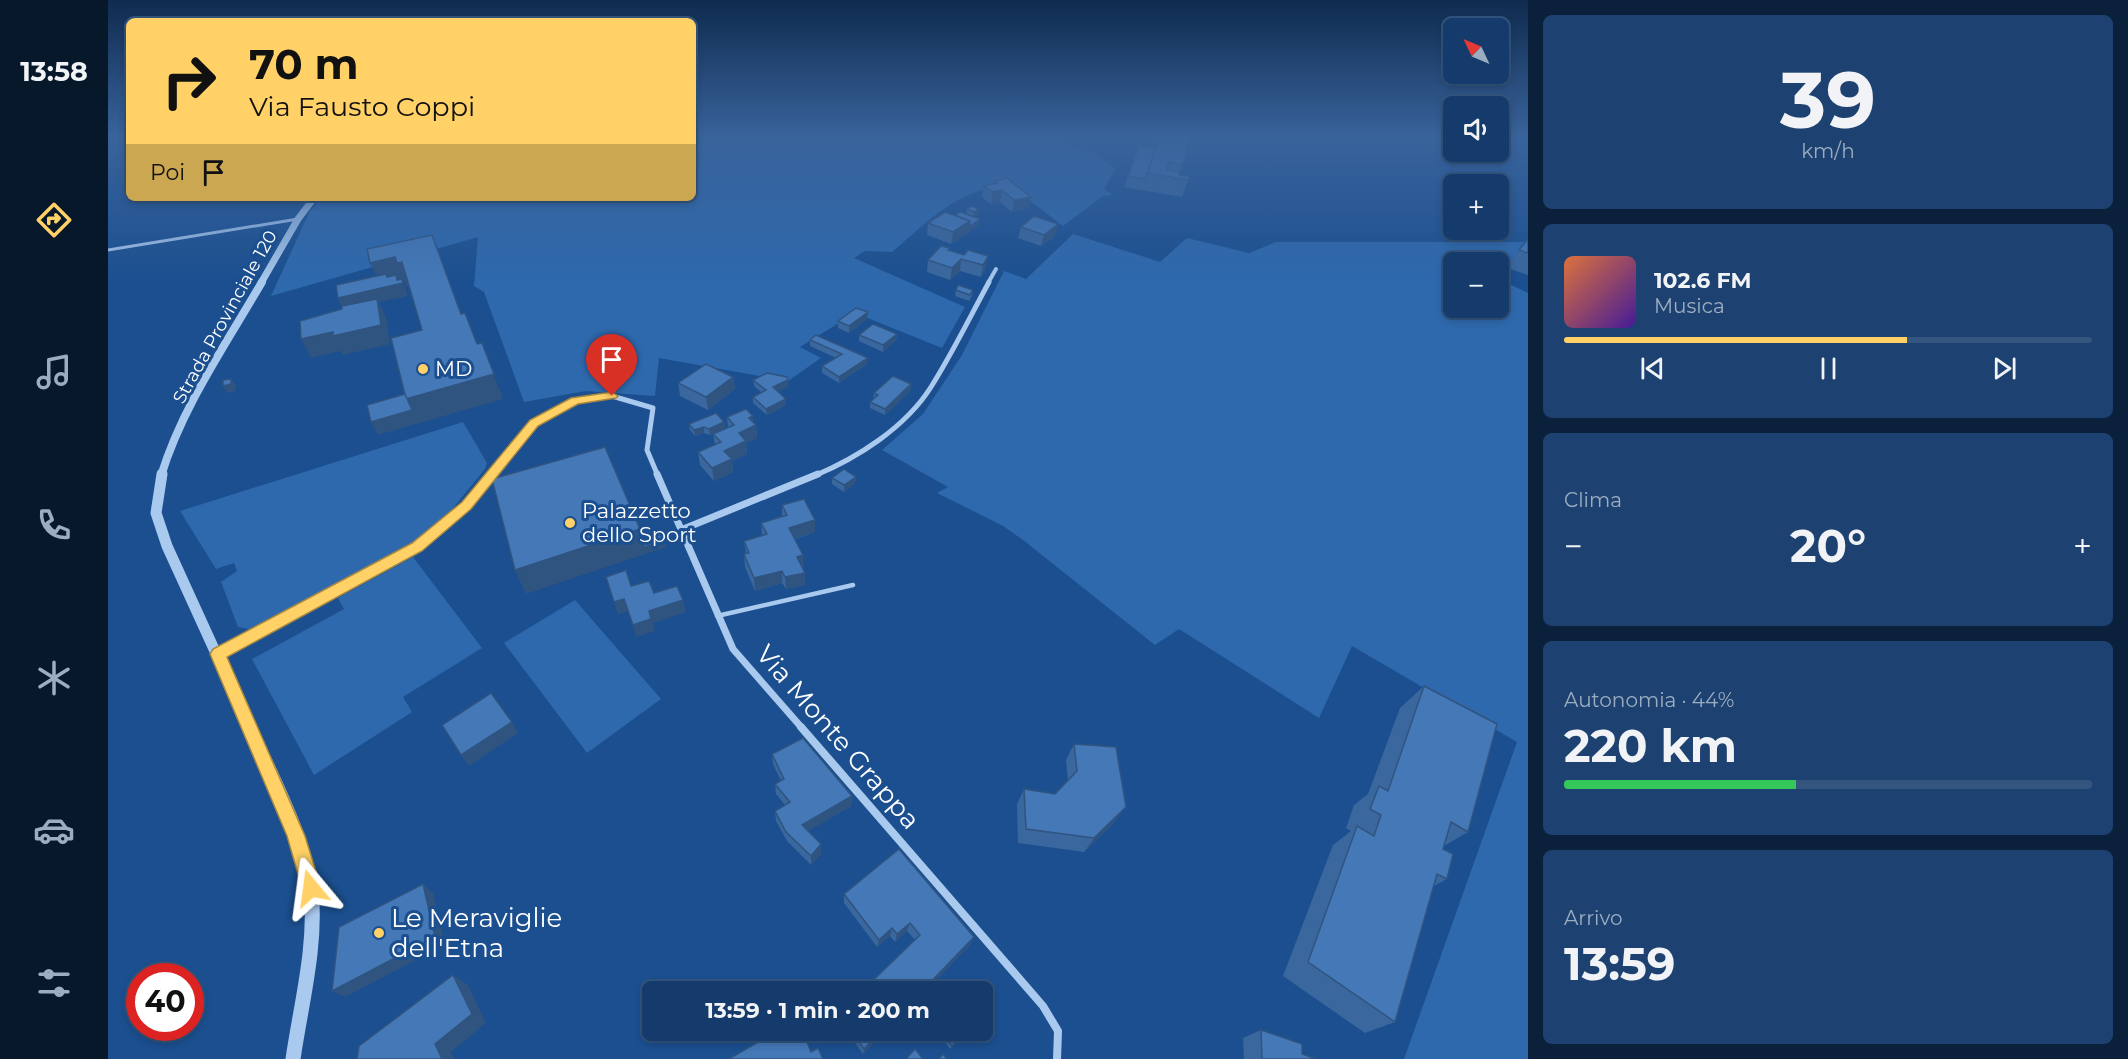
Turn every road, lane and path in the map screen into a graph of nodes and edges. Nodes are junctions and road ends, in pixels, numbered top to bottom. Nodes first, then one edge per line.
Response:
1 (312, 201) edge
2 (298, 219) junction
3 (108, 250) edge
4 (996, 269) dead end
5 (681, 530) junction
6 (853, 585) dead end
7 (717, 616) junction
8 (218, 654) junction
9 (293, 1059) edge
10 (1057, 1059) edge

1 - 2 street, Strada Provinciale 120
2 - 3 lane
2 - 8 street, Strada Provinciale 120
4 - 5 street
5 - 7 street, Via Monte Grappa
5 - 8 street, Via Monte Grappa
6 - 7 lane
7 - 10 street, Via Monte Grappa
8 - 9 street, Strada Provinciale 120

